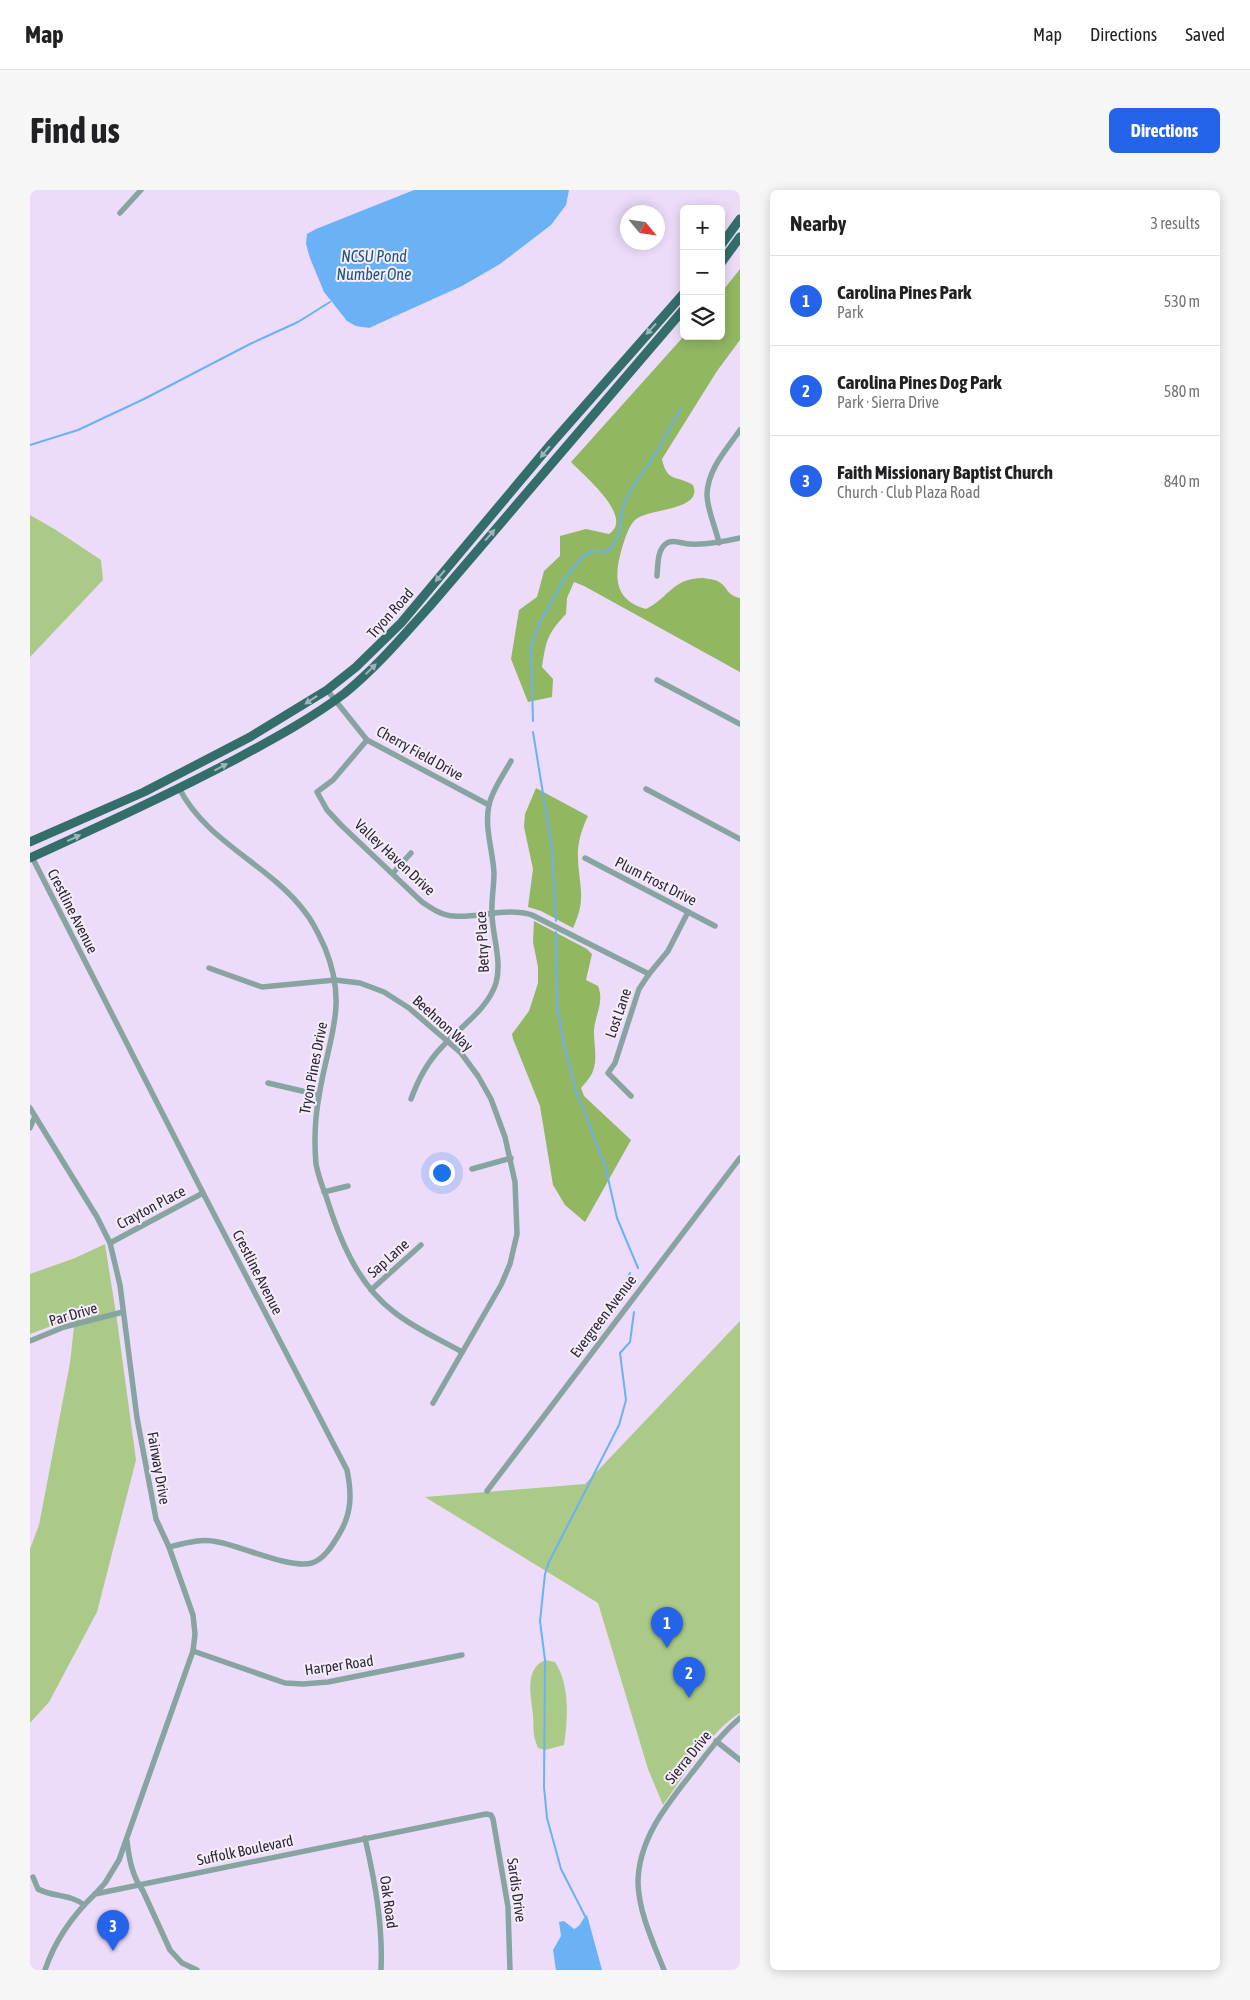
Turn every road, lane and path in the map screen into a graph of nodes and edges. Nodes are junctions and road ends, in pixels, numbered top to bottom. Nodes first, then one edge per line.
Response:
1 (141, 190) edge
2 (120, 213) dead end
3 (740, 219) edge
4 (740, 237) edge
5 (725, 240) edge
6 (725, 258) edge
7 (682, 295) edge
8 (680, 314) edge
9 (740, 430) edge
10 (740, 538) edge
11 (719, 543) junction
12 (657, 576) dead end
13 (657, 680) dead end
14 (327, 690) junction
15 (335, 700) junction
16 (740, 724) edge
17 (367, 740) junction
18 (511, 760) dead end
19 (179, 788) junction
20 (646, 789) dead end
21 (489, 805) junction
22 (740, 839) edge
23 (30, 842) edge
24 (411, 853) dead end
25 (31, 858) edge
26 (585, 858) dead end
27 (393, 873) junction
28 (688, 912) junction
29 (492, 914) junction
30 (715, 926) dead end
31 (209, 968) dead end
32 (649, 974) junction
33 (335, 980) junction
34 (448, 1041) junction
35 (268, 1083) dead end
36 (319, 1095) junction
37 (631, 1096) dead end
38 (411, 1099) dead end
39 (30, 1108) edge
40 (35, 1116) junction
41 (30, 1128) edge
42 (510, 1158) junction
43 (740, 1158) edge
44 (472, 1169) dead end
45 (348, 1186) dead end
46 (324, 1192) junction
47 (203, 1193) junction
48 (110, 1243) junction
49 (421, 1245) dead end
50 (372, 1290) junction
51 (123, 1312) junction
52 (30, 1341) edge
53 (462, 1352) junction
54 (433, 1403) dead end
55 (486, 1491) dead end
56 (169, 1547) junction
57 (193, 1651) junction
58 (462, 1655) dead end
59 (740, 1718) edge
60 (716, 1741) junction
61 (740, 1760) edge
62 (491, 1815) joint
63 (365, 1838) junction
64 (127, 1839) junction
65 (33, 1877) dead end
66 (138, 1884) junction
67 (95, 1894) junction
68 (84, 1904) junction
69 (45, 1970) edge
70 (197, 1970) edge
71 (381, 1970) edge
72 (510, 1970) edge
73 (664, 1970) edge

1 - 2 street
3 - 5 main road
4 - 6 main road
7 -> 14 main road, Tryon Road
15 -> 8 main road, Tryon Road
9 - 11 street
10 - 11 street
11 - 12 street
13 - 16 street
14 - 15 street, Cherry Field Drive
14 -> 23 main road, Tryon Road
15 - 17 street, Cherry Field Drive
19 -> 15 main road, Tryon Road
17 - 21 street, Cherry Field Drive
17 - 27 street, Valley Haven Drive
18 - 21 street, Betry Place
25 -> 19 main road, Tryon Road
19 - 33 street, Tryon Pines Drive
20 - 22 street
21 - 29 street, Betry Place
24 - 27 street
25 - 47 street, Crestline Avenue
26 - 28 street, Plum Frost Drive
27 - 29 street, Valley Haven Drive
28 - 30 street, Plum Frost Drive
28 - 32 street, Lost Lane
29 - 32 street, Valley Haven Drive
29 - 34 street, Betry Place
31 - 33 street, Beehnon Way
32 - 37 street, Lost Lane
33 - 34 street, Beehnon Way
33 - 36 street, Tryon Pines Drive
34 - 38 street, Betry Place
34 - 42 street, Beehnon Way
35 - 36 street
36 - 46 street, Tryon Pines Drive
39 - 40 street, Fairway Drive
40 - 41 street
40 - 48 street, Fairway Drive
42 - 44 street
42 - 53 street, Beehnon Way
43 - 55 street, Evergreen Avenue
45 - 46 street
46 - 50 street, Tryon Pines Drive
47 - 48 street, Crayton Place
47 - 56 street, Crestline Avenue
48 - 51 street, Fairway Drive
49 - 50 street, Sap Lane
50 - 53 street, Tryon Pines Drive
51 - 52 street, Par Drive
51 - 56 street, Fairway Drive
53 - 54 street, Beehnon Way
56 - 57 street, Fairway Drive
57 - 58 street, Harper Road
57 - 64 street, Fairway Drive
59 - 60 street, Sierra Drive
60 - 61 street
60 - 73 street, Sierra Drive
62 - 63 street, Suffolk Boulevard
62 - 72 street, Sardis Drive
63 - 66 street, Suffolk Boulevard
63 - 71 street, Oak Road
64 - 66 street, Fairway Drive
64 - 67 street, Fairway Drive
65 - 68 street
66 - 67 street, Suffolk Boulevard
66 - 70 street, Fairway Drive
67 - 68 street, Suffolk Boulevard
68 - 69 street, Suffolk Boulevard

